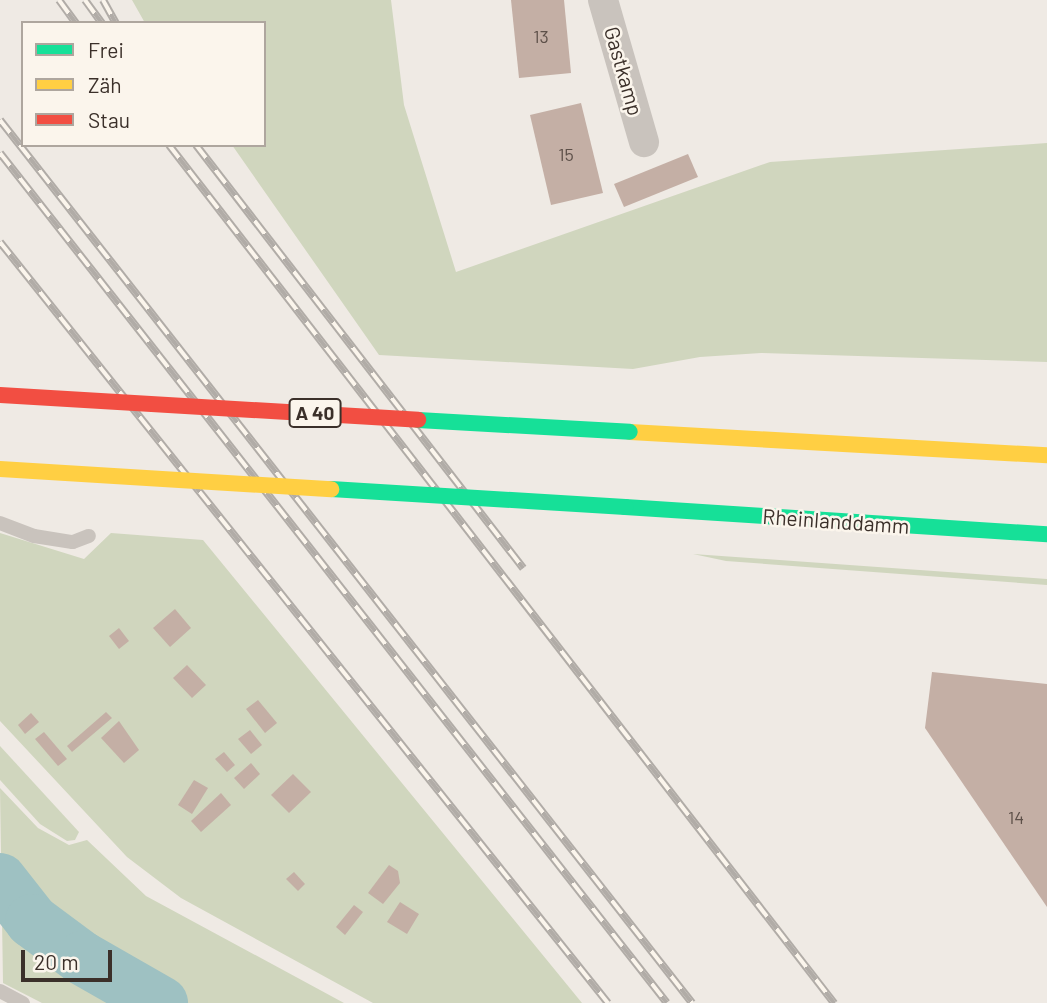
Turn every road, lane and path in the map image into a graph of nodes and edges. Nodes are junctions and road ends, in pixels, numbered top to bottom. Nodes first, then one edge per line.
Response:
1 (603, 0) edge
2 (644, 142) dead end
3 (0, 394) edge
4 (1047, 455) edge
5 (0, 469) edge
6 (0, 523) edge
7 (1047, 534) edge
8 (89, 536) dead end
9 (0, 991) edge
10 (23, 1003) edge

1 - 2 street, Gastkamp
3 - 4 highway, A 40, bridge
5 - 7 highway, Rheinlanddamm, bridge
6 - 8 lane
9 - 10 lane

